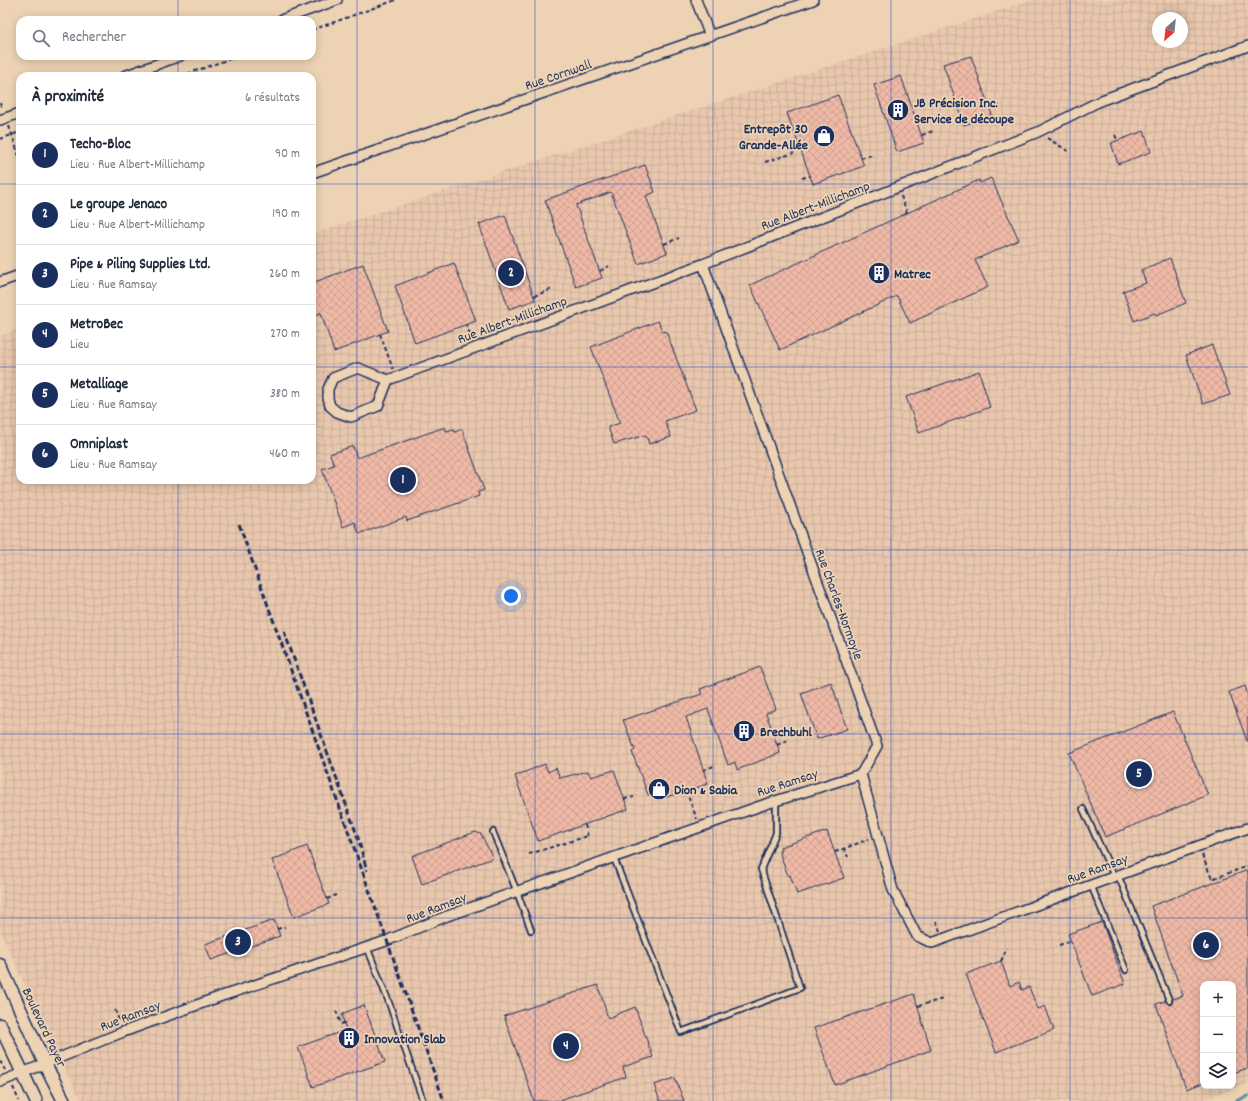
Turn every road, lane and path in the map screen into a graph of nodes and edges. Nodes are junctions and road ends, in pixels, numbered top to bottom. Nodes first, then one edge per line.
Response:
1 (337, 0) edge
2 (396, 0) edge
3 (696, 0) edge
4 (813, 0) edge
5 (292, 16) edge
6 (316, 29) edge
7 (710, 36) junction
8 (1248, 46) edge
9 (169, 60) edge
10 (227, 60) edge
11 (135, 72) edge
12 (192, 72) edge
13 (0, 103) edge
14 (1002, 105) dead end
15 (989, 108) dead end
16 (16, 114) edge
17 (3, 119) edge
18 (933, 131) dead end
19 (1038, 132) junction
20 (16, 133) edge
21 (11, 134) junction
22 (922, 135) dead end
23 (1115, 135) dead end
24 (0, 139) edge
25 (1118, 141) dead end
26 (16, 148) edge
27 (1070, 152) dead end
28 (794, 153) dead end
29 (871, 155) dead end
30 (861, 158) dead end
31 (765, 162) dead end
32 (316, 172) edge
33 (810, 176) dead end
34 (802, 178) dead end
35 (898, 187) junction
36 (907, 213) dead end
37 (679, 238) dead end
38 (664, 244) dead end
39 (703, 264) junction
40 (609, 266) dead end
41 (600, 271) dead end
42 (16, 276) edge
43 (0, 282) edge
44 (552, 289) dead end
45 (534, 296) dead end
46 (466, 324) dead end
47 (380, 334) dead end
48 (475, 348) junction
49 (392, 379) junction
50 (788, 740) dead end
51 (777, 745) dead end
52 (714, 766) dead end
53 (703, 770) dead end
54 (861, 774) junction
55 (686, 791) dead end
56 (634, 797) dead end
57 (624, 799) dead end
58 (776, 800) junction
59 (1083, 809) dead end
60 (585, 824) dead end
61 (700, 827) junction
62 (1248, 828) edge
63 (493, 832) dead end
64 (878, 835) junction
65 (1199, 846) junction
66 (844, 848) junction
67 (835, 852) dead end
68 (529, 854) dead end
69 (848, 856) dead end
70 (614, 858) junction
71 (1248, 866) edge
72 (1116, 876) junction
73 (1212, 880) junction
74 (1213, 883) dead end
75 (1091, 885) junction
76 (517, 892) junction
77 (336, 895) dead end
78 (327, 899) dead end
79 (285, 927) dead end
80 (278, 929) dead end
81 (531, 930) dead end
82 (1071, 941) dead end
83 (1059, 945) dead end
84 (367, 947) junction
85 (1007, 948) dead end
86 (1001, 961) dead end
87 (0, 965) edge
88 (1126, 970) dead end
89 (943, 999) dead end
90 (1169, 1000) dead end
91 (918, 1006) dead end
92 (115, 1010) dead end
93 (336, 1011) dead end
94 (346, 1022) dead end
95 (0, 1025) edge
96 (124, 1032) junction
97 (45, 1064) junction
98 (23, 1074) junction
99 (0, 1082) edge
100 (36, 1101) edge
101 (64, 1101) edge
102 (423, 1101) edge

1 - 5 street
2 - 6 path
3 - 7 street
4 - 7 street, Rue Cornwall
7 - 32 street, Rue Cornwall
8 - 19 street, Rue Albert-Millichamp
9 - 11 street
10 - 12 path
13 - 17 path
14 - 15 path
16 - 17 street
17 - 21 path
18 - 22 path
19 - 27 path
19 - 35 street, Rue Albert-Millichamp
20 - 21 path
21 - 24 path
21 - 26 path
23 - 25 path
28 - 31 path
29 - 30 path
33 - 34 path
35 - 36 path
35 - 39 street, Rue Albert-Millichamp
37 - 38 path
39 - 48 street, Rue Albert-Millichamp
39 - 54 street, Rue Charles-Normoyle
40 - 41 path
42 - 43 street
44 - 45 path
46 - 48 path
47 - 49 path
48 - 49 street, Rue Albert-Millichamp
49 - 49 street
50 - 51 path
52 - 53 path
54 - 58 street, Rue Ramsay
54 - 64 street
55 - 61 path
56 - 57 path
58 - 61 street, Rue Ramsay
58 - 70 lane
59 - 72 lane
60 - 68 path
61 - 70 street, Rue Ramsay
62 - 65 street, Rue Ramsay
63 - 76 lane
64 - 66 path
64 - 75 street, Rue Ramsay
65 - 72 street, Rue Ramsay
65 - 73 path
66 - 67 path
66 - 69 path
70 - 76 street, Rue Ramsay
71 - 73 path
72 - 75 street, Rue Ramsay
72 - 90 lane
73 - 74 path
75 - 88 lane
76 - 81 lane
76 - 84 street, Rue Ramsay
77 - 78 path
79 - 80 path
82 - 83 path
84 - 96 street, Rue Ramsay
84 - 102 lane
85 - 86 path
87 - 97 street, Boulevard Payer
89 - 91 path
92 - 96 path
93 - 94 path
95 - 98 street
96 - 97 street, Rue Ramsay
97 - 98 street, Rue Ramsay
97 - 101 street, Boulevard Payer
98 - 99 street, Rue Ramsay
98 - 100 street

